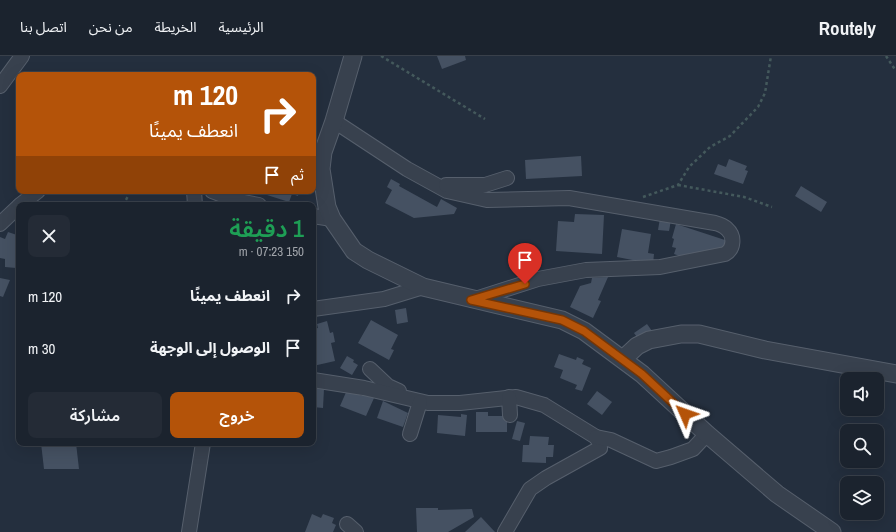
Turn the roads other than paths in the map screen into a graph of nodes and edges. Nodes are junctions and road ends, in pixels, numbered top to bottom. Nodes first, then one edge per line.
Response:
1 (22, 56) edge
2 (352, 56) edge
3 (0, 86) edge
4 (334, 122) junction
5 (507, 178) dead end
6 (436, 185) junction
7 (34, 194) edge
8 (220, 194) edge
9 (25, 202) edge
10 (243, 202) edge
11 (16, 210) edge
12 (316, 216) edge
13 (332, 219) junction
14 (0, 224) edge
15 (423, 287) junction
16 (471, 300) junction
17 (316, 309) edge
18 (623, 359) junction
19 (370, 369) dead end
20 (896, 374) edge
21 (316, 380) edge
22 (509, 397) junction
23 (424, 403) junction
24 (510, 415) dead end
25 (410, 434) dead end
26 (707, 434) junction
27 (596, 437) junction
28 (203, 446) edge
29 (189, 532) edge
30 (505, 532) edge
31 (832, 532) edge

1 - 3 street
2 - 4 street
4 - 6 street
4 - 13 street
5 - 6 street
6 - 16 street
7 - 9 street
8 - 10 street
11 - 14 street
12 - 13 street
13 - 15 street
15 - 16 street
15 - 17 street
16 - 18 street
18 - 20 street
18 - 26 street
19 - 23 street
21 - 23 street
22 - 23 street
22 - 24 street
22 - 27 street
23 - 25 street
26 - 27 street
26 - 31 street
27 - 30 street
28 - 29 street

